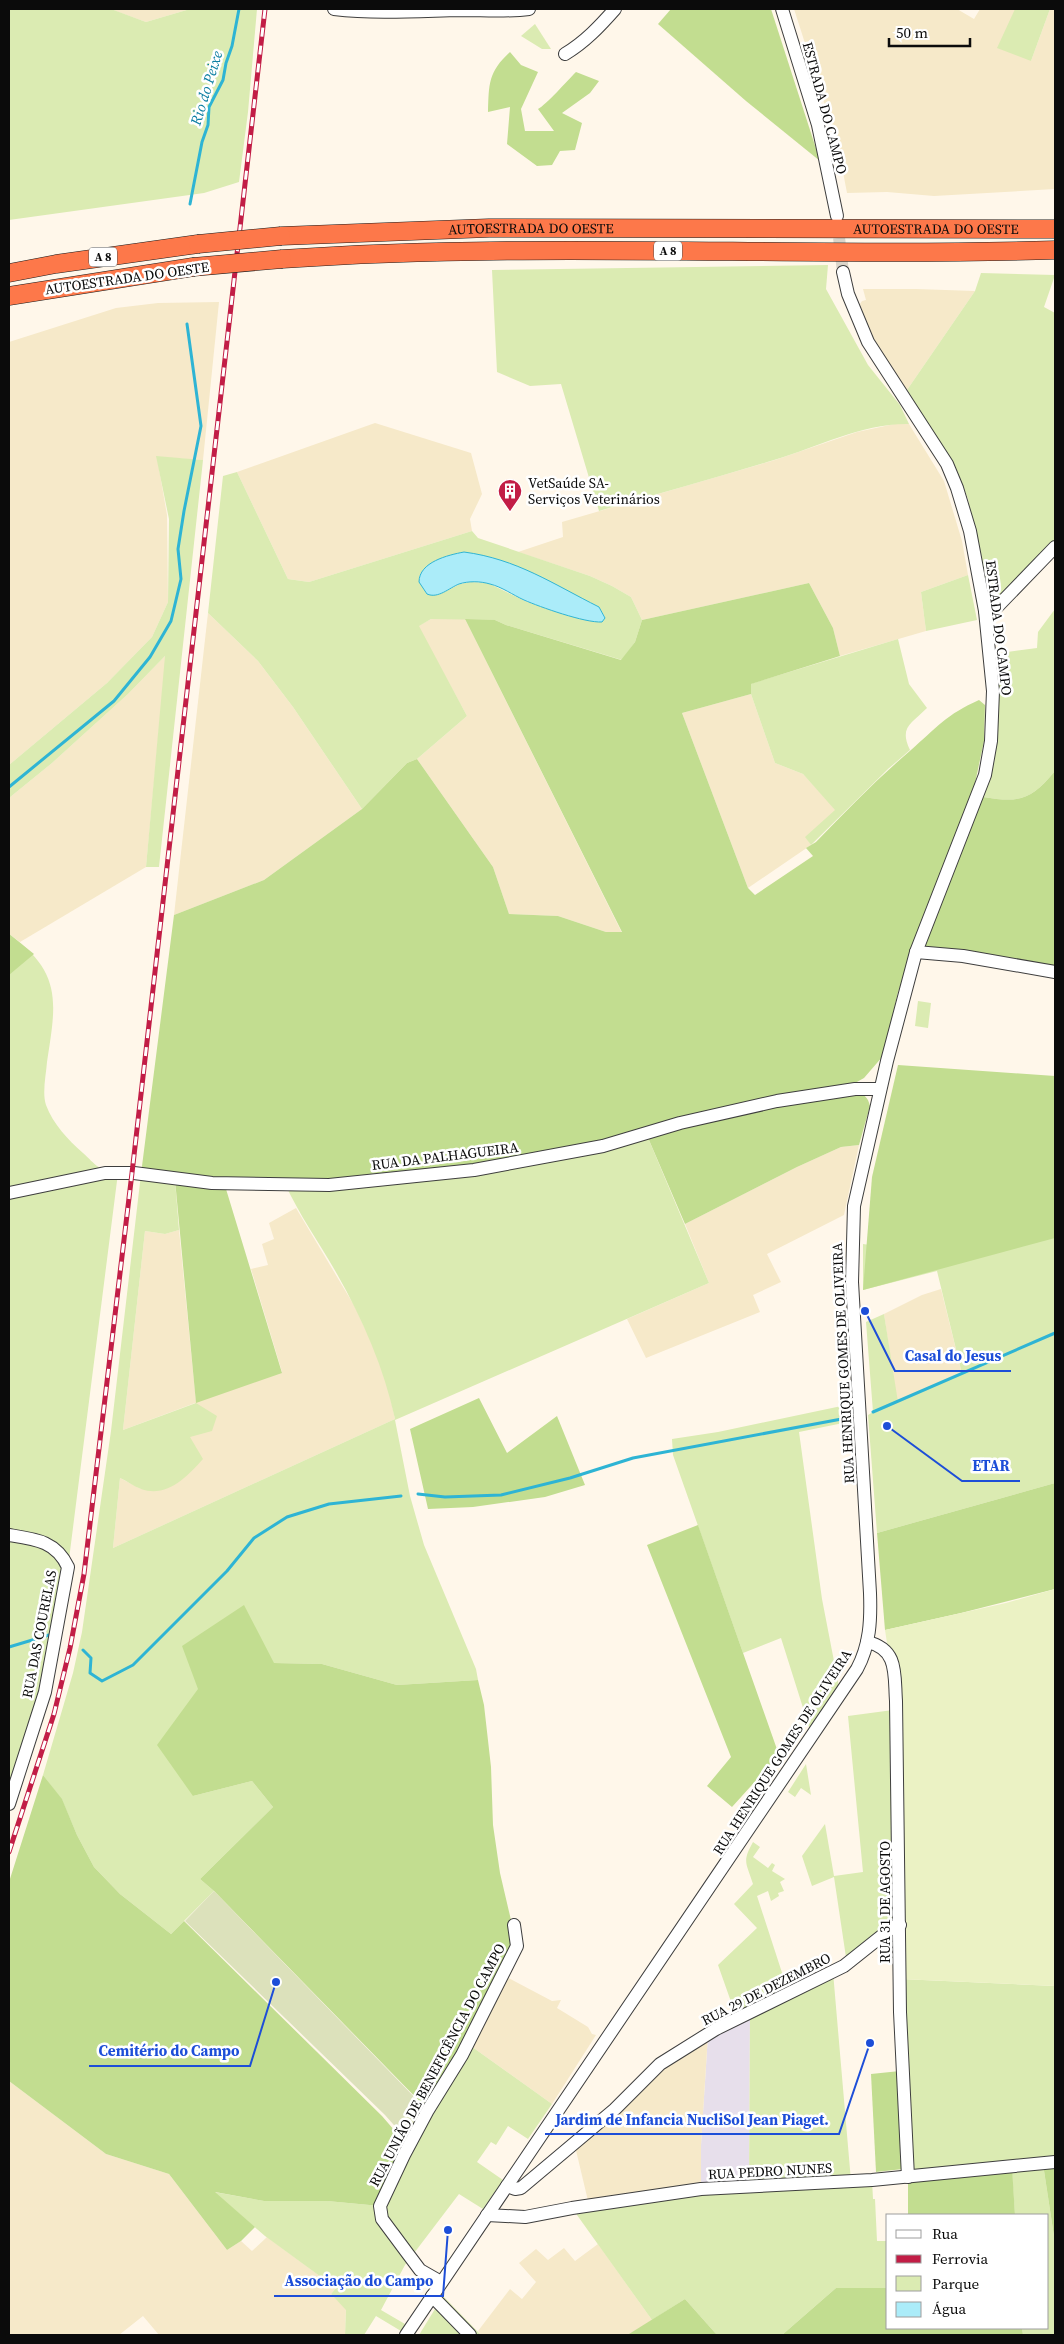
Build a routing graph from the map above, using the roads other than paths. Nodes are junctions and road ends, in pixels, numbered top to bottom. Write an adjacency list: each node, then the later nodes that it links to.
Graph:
1 (334, 9): 2 (street)
2 (529, 9)
3 (615, 9): 5 (street)
4 (782, 9): 6 (street, ESTRADA DO CAMPO)
5 (565, 54)
6 (837, 216)
7 (1055, 229): 10 (highway, AUTOESTRADA DO OESTE / A 8, bridge)
8 (1055, 250): 11 (highway, AUTOESTRADA DO OESTE / A 8, bridge)
9 (843, 272): 13 (street, ESTRADA DO CAMPO)
10 (9, 274)
11 (9, 296)
12 (1055, 547): 13 (street)
13 (985, 611): 14 (street, ESTRADA DO CAMPO)
14 (916, 952): 15 (street); 16 (street, ESTRADA DO CAMPO)
15 (1055, 972)
16 (901, 1004): 17 (street, RUA HENRIQUE GOMES DE OLIVEIRA)
17 (880, 1089): 18 (street, RUA DA PALHAGUEIRA); 20 (street, RUA HENRIQUE GOMES DE OLIVEIRA)
18 (9, 1193)
19 (9, 1535): 21 (street, RUA DAS COURELAS)
20 (867, 1642): 22 (street, RUA 31 DE AGOSTO); 26 (street, RUA HENRIQUE GOMES DE OLIVEIRA)
21 (9, 1804)
22 (900, 1925): 25 (street, RUA 31 DE AGOSTO); 26 (street, RUA 29 DE DEZEMBRO)
23 (514, 1926): 28 (street, RUA UNIÃO DE BENEFICÊNCIA DO CAMPO)
24 (1055, 2162): 25 (street, RUA PEDRO NUNES)
25 (908, 2177): 27 (street, RUA PEDRO NUNES)
26 (507, 2186): 27 (street, RUA HENRIQUE GOMES DE OLIVEIRA)
27 (488, 2215): 28 (street, RUA HENRIQUE GOMES DE OLIVEIRA)
28 (441, 2282): 29 (street, RUA HENRIQUE GOMES DE OLIVEIRA)
29 (432, 2296): 30 (street, RUA HENRIQUE GOMES DE OLIVEIRA); 31 (street)
30 (406, 2335)
31 (470, 2335)

